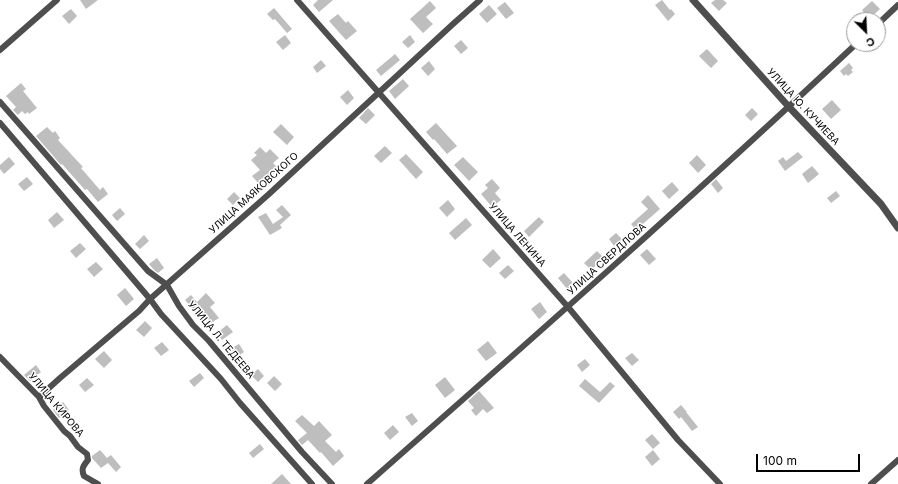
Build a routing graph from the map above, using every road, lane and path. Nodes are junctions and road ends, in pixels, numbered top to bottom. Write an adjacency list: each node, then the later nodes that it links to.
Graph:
1 (57, 0): 7 (street)
2 (298, 0): 9 (street, УЛИЦА ЛЕНИНА)
3 (480, 0): 9 (street, УЛИЦА МАЯКОВСКОГО)
4 (694, 0): 11 (street, УЛИЦА Ю. КУЧИЕВА)
5 (898, 5): 6 (street)
6 (886, 16)
7 (0, 50)
8 (847, 52): 11 (street, УЛИЦА СВЕРДЛОВА)
9 (379, 92): 14 (street, УЛИЦА МАЯКОВСКОГО); 16 (street, УЛИЦА ЛЕНИНА)
10 (0, 102): 14 (street, УЛИЦА Л. ТЕДЕЕВА)
11 (789, 107): 13 (street, УЛИЦА Ю. КУЧИЕВА); 16 (street, УЛИЦА СВЕРДЛОВА)
12 (0, 123): 15 (street)
13 (898, 228)
14 (167, 285): 15 (street, УЛИЦА МАЯКОВСКОГО); 22 (street, УЛИЦА Л. ТЕДЕЕВА)
15 (150, 299): 18 (street, УЛИЦА МАЯКОВСКОГО); 21 (street)
16 (568, 307): 23 (street, УЛИЦА СВЕРДЛОВА); 24 (street, УЛИЦА ЛЕНИНА)
17 (0, 357): 18 (street, УЛИЦА КИРОВА)
18 (39, 397): 20 (street, УЛИЦА КИРОВА)
19 (898, 460): 25 (street)
20 (98, 484)
21 (312, 484)
22 (332, 484)
23 (367, 484)
24 (720, 484)
25 (871, 484)

